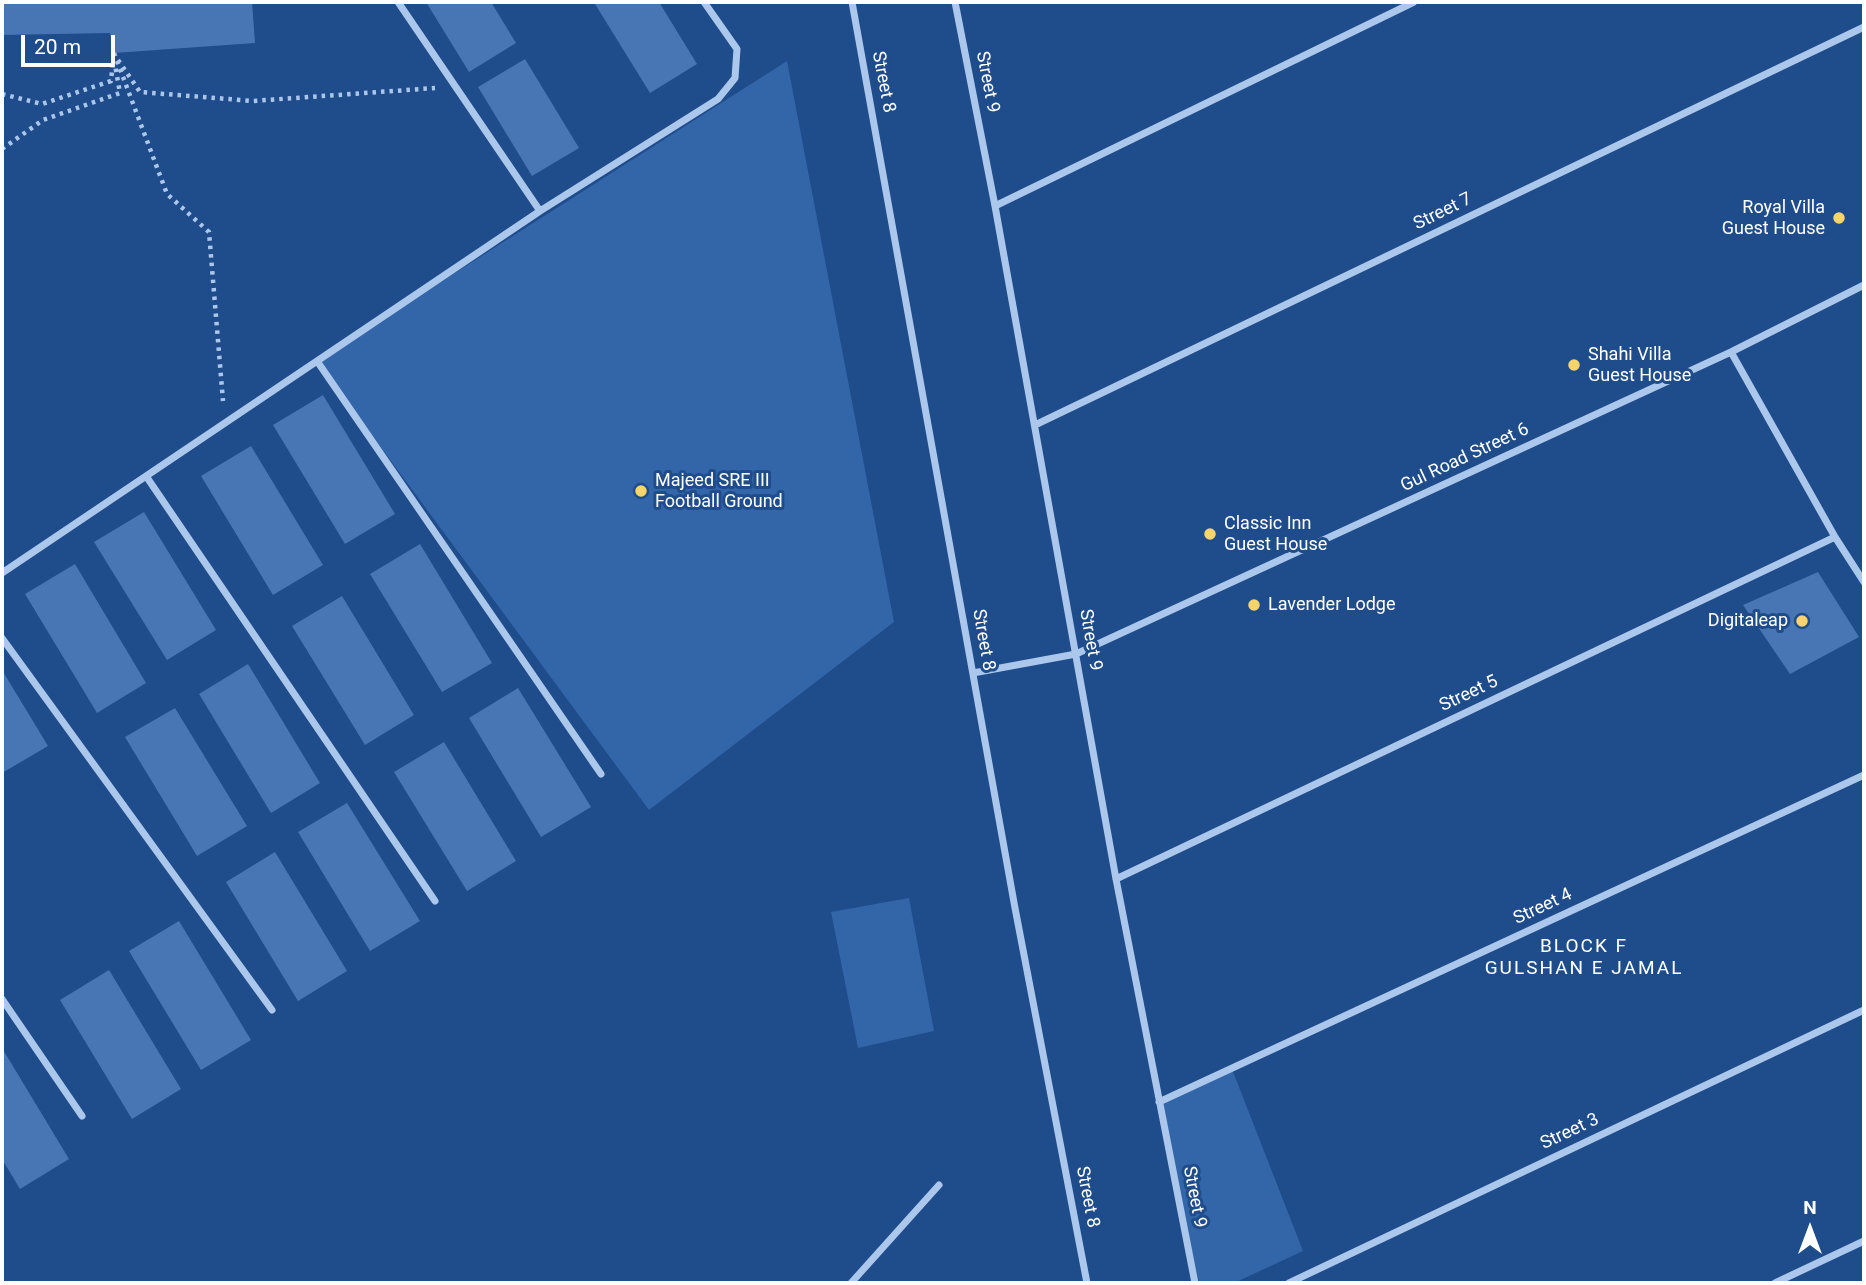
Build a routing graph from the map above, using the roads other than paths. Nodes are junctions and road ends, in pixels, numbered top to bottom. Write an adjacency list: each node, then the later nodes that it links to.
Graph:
1 (398, 2): 8 (street)
2 (704, 2): 8 (street)
3 (852, 2): 19 (street, Street 8)
4 (955, 2): 7 (street, Street 9)
5 (1414, 2): 7 (street)
6 (1864, 27): 12 (street, Street 7)
7 (995, 206): 12 (street, Street 9)
8 (540, 211): 11 (street)
9 (1864, 285): 10 (street, Gul Road Street 6)
10 (1731, 352): 14 (street); 18 (street, Gul Road Street 6)
11 (317, 360): 13 (street); 20 (street)
12 (1035, 425): 18 (street, Street 9)
13 (146, 476): 15 (street); 23 (street)
14 (1835, 537): 16 (street); 22 (street, Street 5)
15 (2, 573)
16 (1864, 582)
17 (2, 638): 25 (street)
18 (1076, 654): 19 (street, Gul Road Street 6); 22 (street, Street 9)
19 (973, 673): 32 (street, Street 8)
20 (601, 774)
21 (1864, 775): 27 (street, Street 4)
22 (1116, 879): 27 (street, Street 9)
23 (435, 901)
24 (2, 999): 28 (street)
25 (272, 1010)
26 (1864, 1010): 34 (street, Street 3)
27 (1160, 1102): 33 (street, Street 9)
28 (82, 1116)
29 (939, 1185): 31 (street)
30 (1864, 1241): 35 (street)
31 (851, 1283)
32 (1087, 1283)
33 (1195, 1283)
34 (1289, 1283)
35 (1775, 1283)

